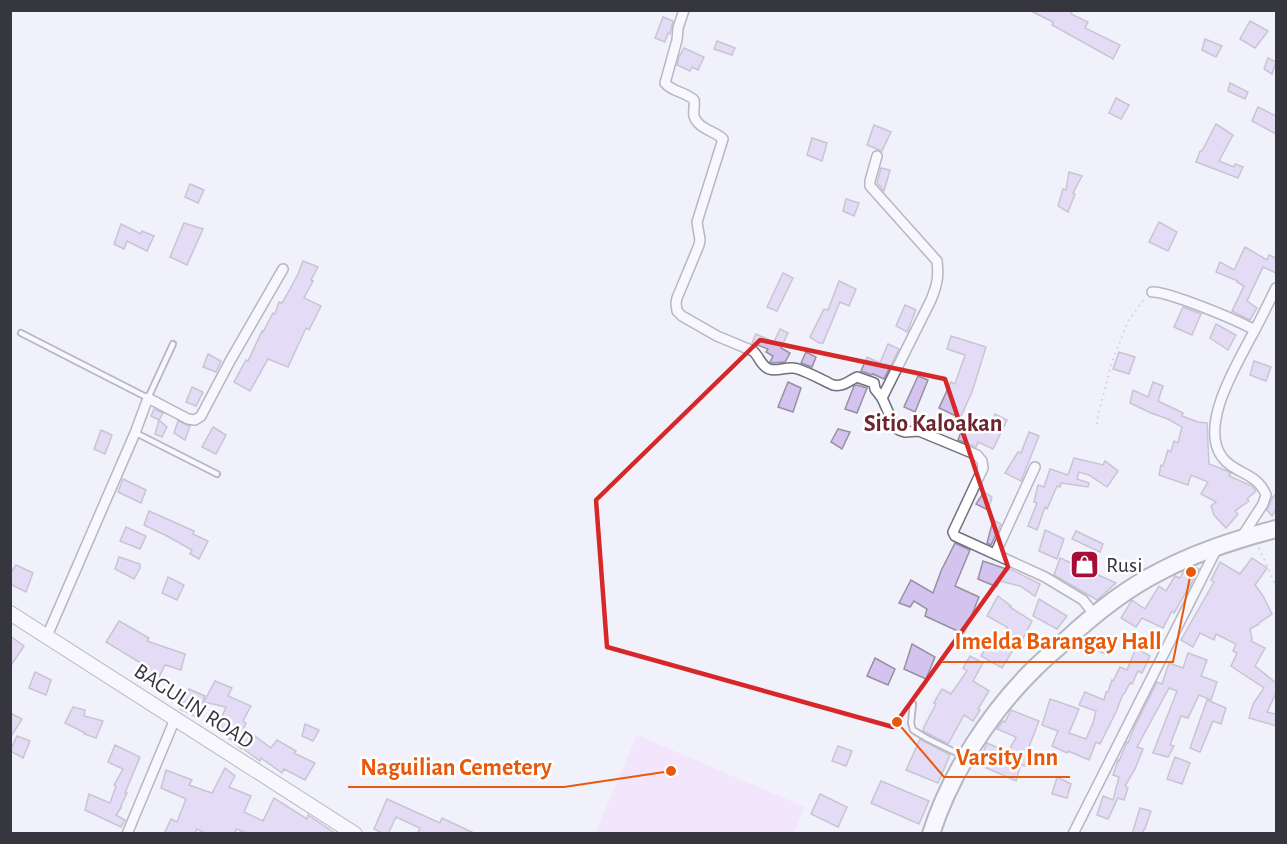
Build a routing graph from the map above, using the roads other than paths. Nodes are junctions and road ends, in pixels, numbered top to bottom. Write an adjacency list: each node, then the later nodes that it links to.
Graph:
1 (684, 10): 10 (street)
2 (878, 156): 10 (street)
3 (283, 269): 9 (street)
4 (1276, 288): 6 (street)
5 (1152, 292): 6 (street)
6 (1255, 330): 15 (street)
7 (21, 333): 9 (lane)
8 (173, 344): 9 (lane)
9 (148, 398): 11 (street)
10 (882, 398): 19 (street)
11 (135, 433): 13 (lane); 22 (street)
12 (1035, 467): 19 (street)
13 (217, 474)
14 (1276, 488): 15 (street)
15 (1266, 495): 17 (street)
16 (1276, 529): 17 (highway)
17 (1247, 537): 18 (highway)
18 (1218, 546): 21 (highway); 29 (street)
19 (995, 554): 21 (street)
20 (10, 613): 22 (main road, BAGULIN ROAD)
21 (1094, 614): 25 (highway)
22 (47, 636): 24 (main road, BAGULIN ROAD)
23 (913, 704): 25 (lane)
24 (175, 719): 26 (street); 27 (main road, BAGULIN ROAD)
25 (966, 758): 28 (highway)
26 (127, 834)
27 (355, 834)
28 (931, 834)
29 (1073, 834)

